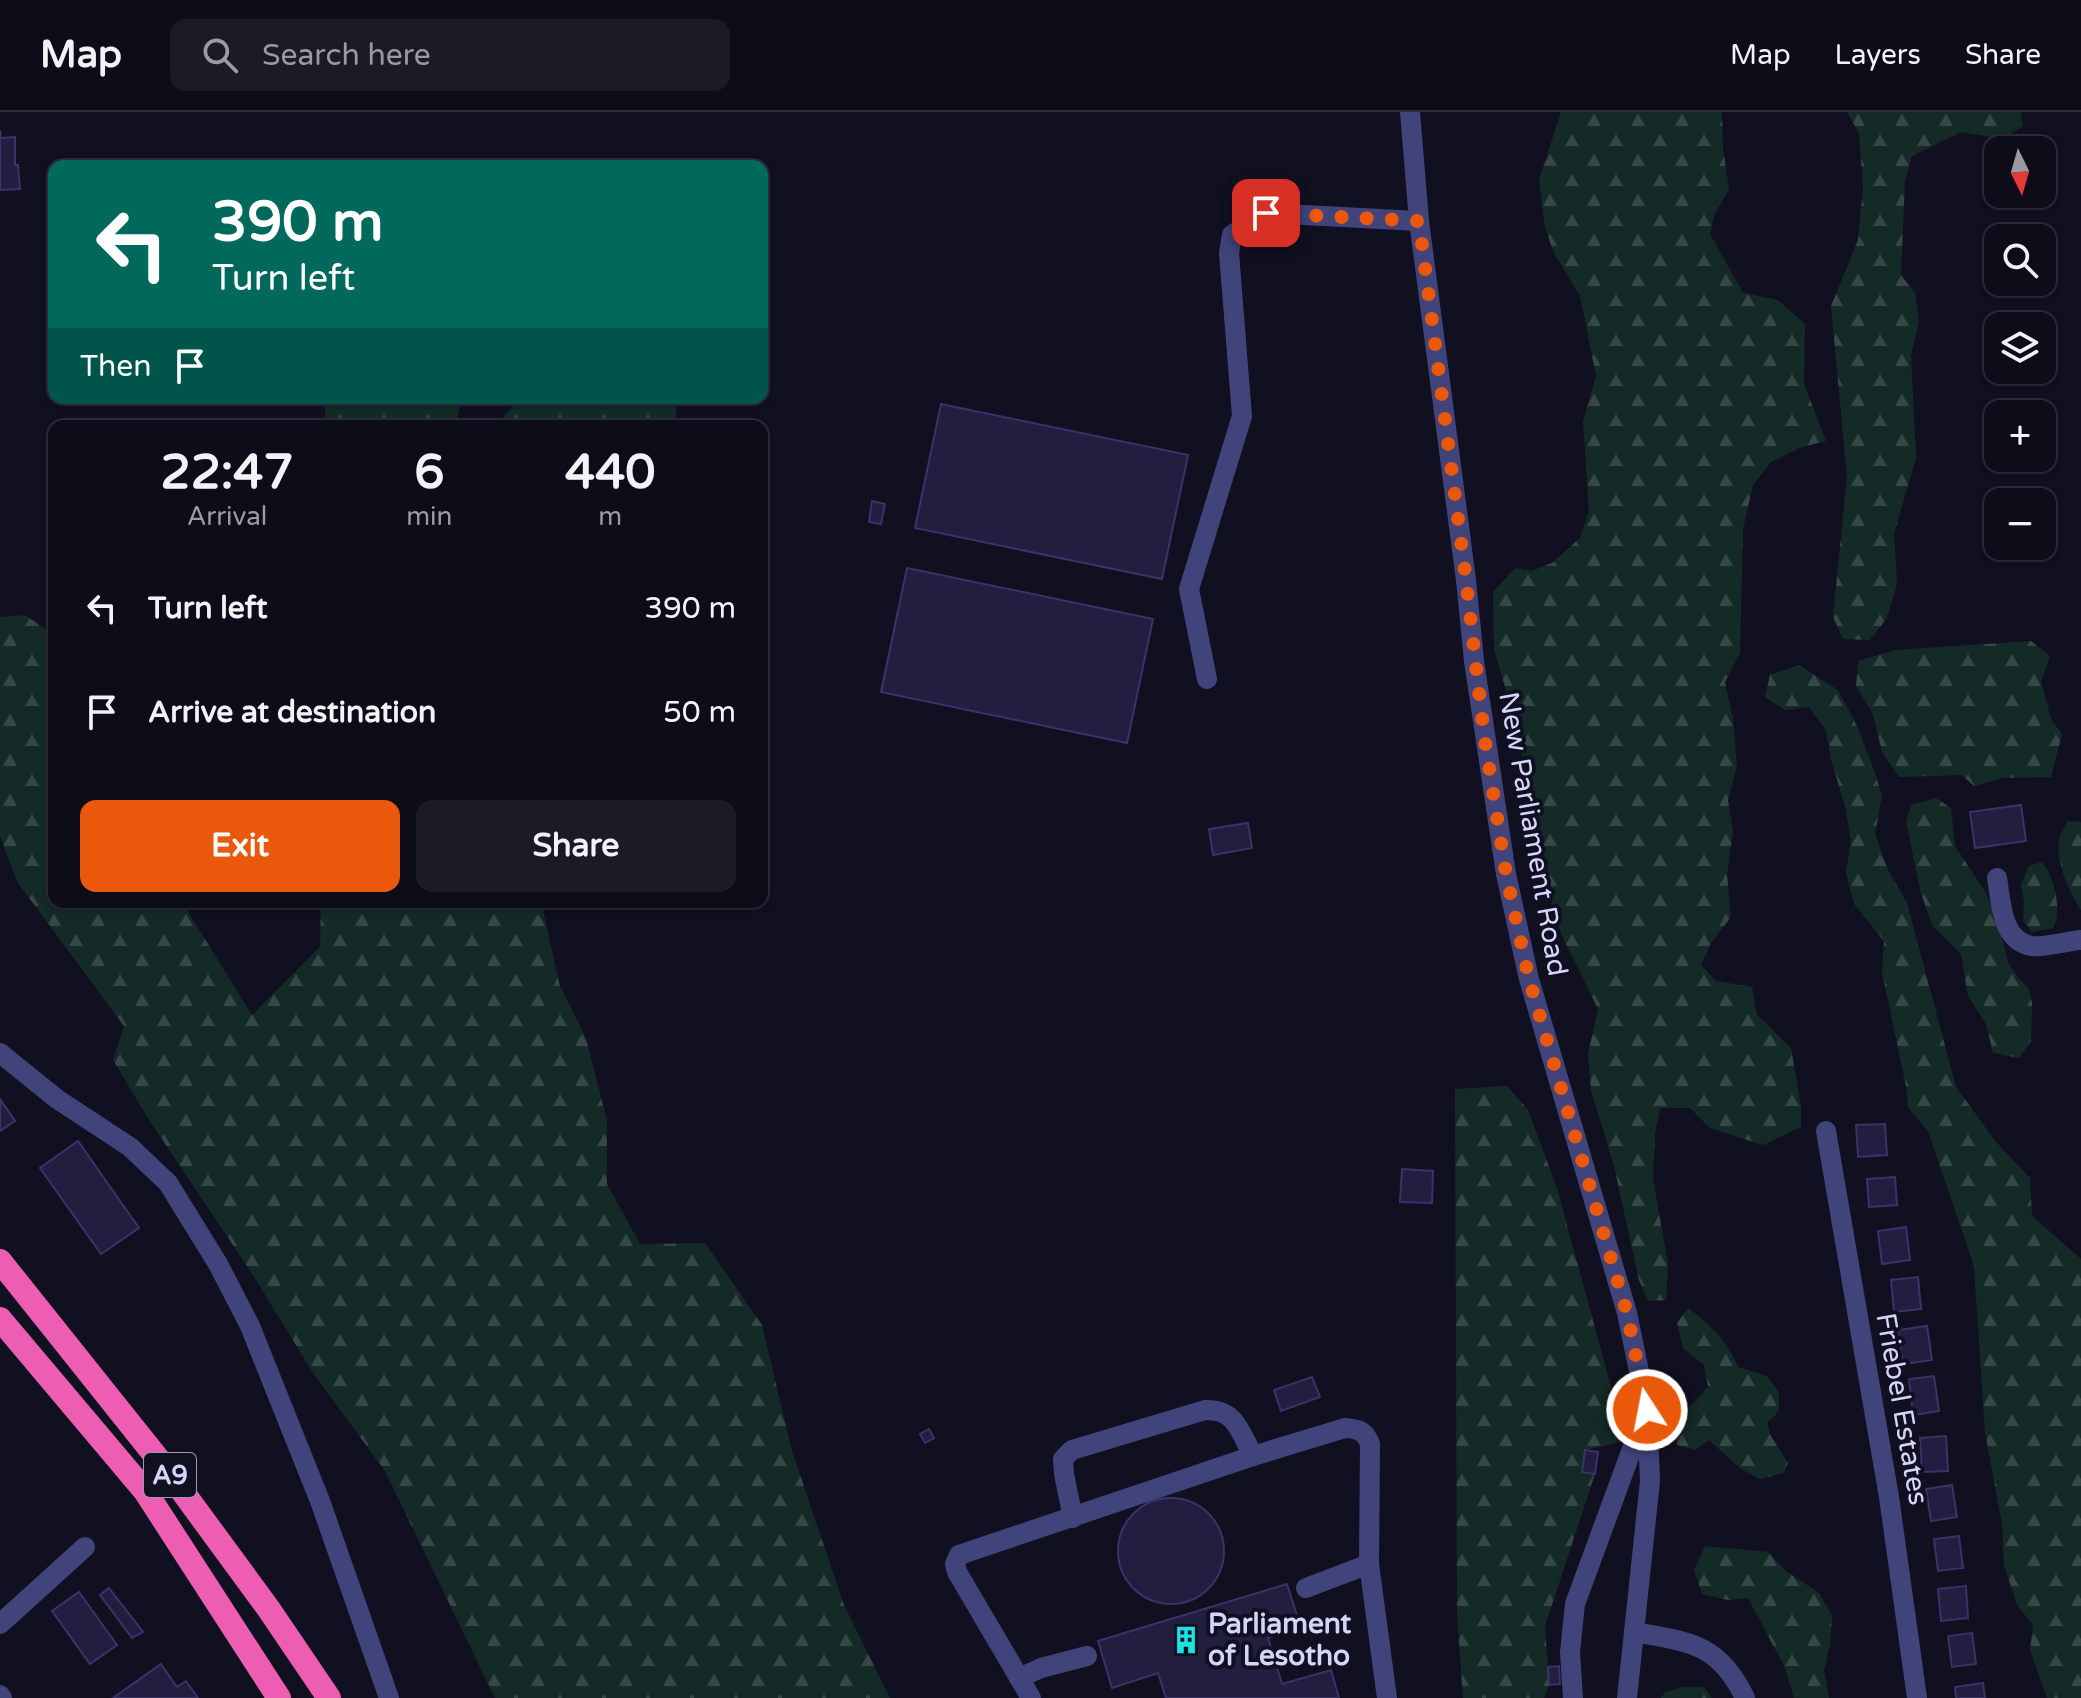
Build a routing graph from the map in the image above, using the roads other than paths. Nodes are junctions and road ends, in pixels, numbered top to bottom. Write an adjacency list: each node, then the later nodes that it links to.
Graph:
1 (1410, 112): 2 (street, New Parliament Road)
2 (1419, 221): 3 (street); 10 (street, New Parliament Road)
3 (1207, 679)
4 (1997, 878): 5 (street)
5 (2081, 940)
6 (0, 1053): 22 (street)
7 (1826, 1131): 28 (street, Friebel Estates)
8 (0, 1261): 21 (highway, A9)
9 (0, 1319): 20 (highway, A9)
10 (1647, 1410): 17 (street, New Parliament Road); 25 (street)
11 (1253, 1456): 12 (street); 12 (street); 14 (street)
12 (1073, 1518): 19 (street)
13 (85, 1547): 16 (street)
14 (1369, 1564): 15 (street); 24 (street)
15 (1306, 1588)
16 (0, 1624)
17 (1634, 1632): 26 (street, New Parliament Road); 27 (street)
18 (1087, 1656): 19 (street)
19 (1019, 1678): 23 (street)
20 (279, 1698)
21 (329, 1698)
22 (389, 1698)
23 (1031, 1698)
24 (1387, 1698)
25 (1573, 1698)
26 (1627, 1698)
27 (1745, 1698)
28 (1917, 1698)

